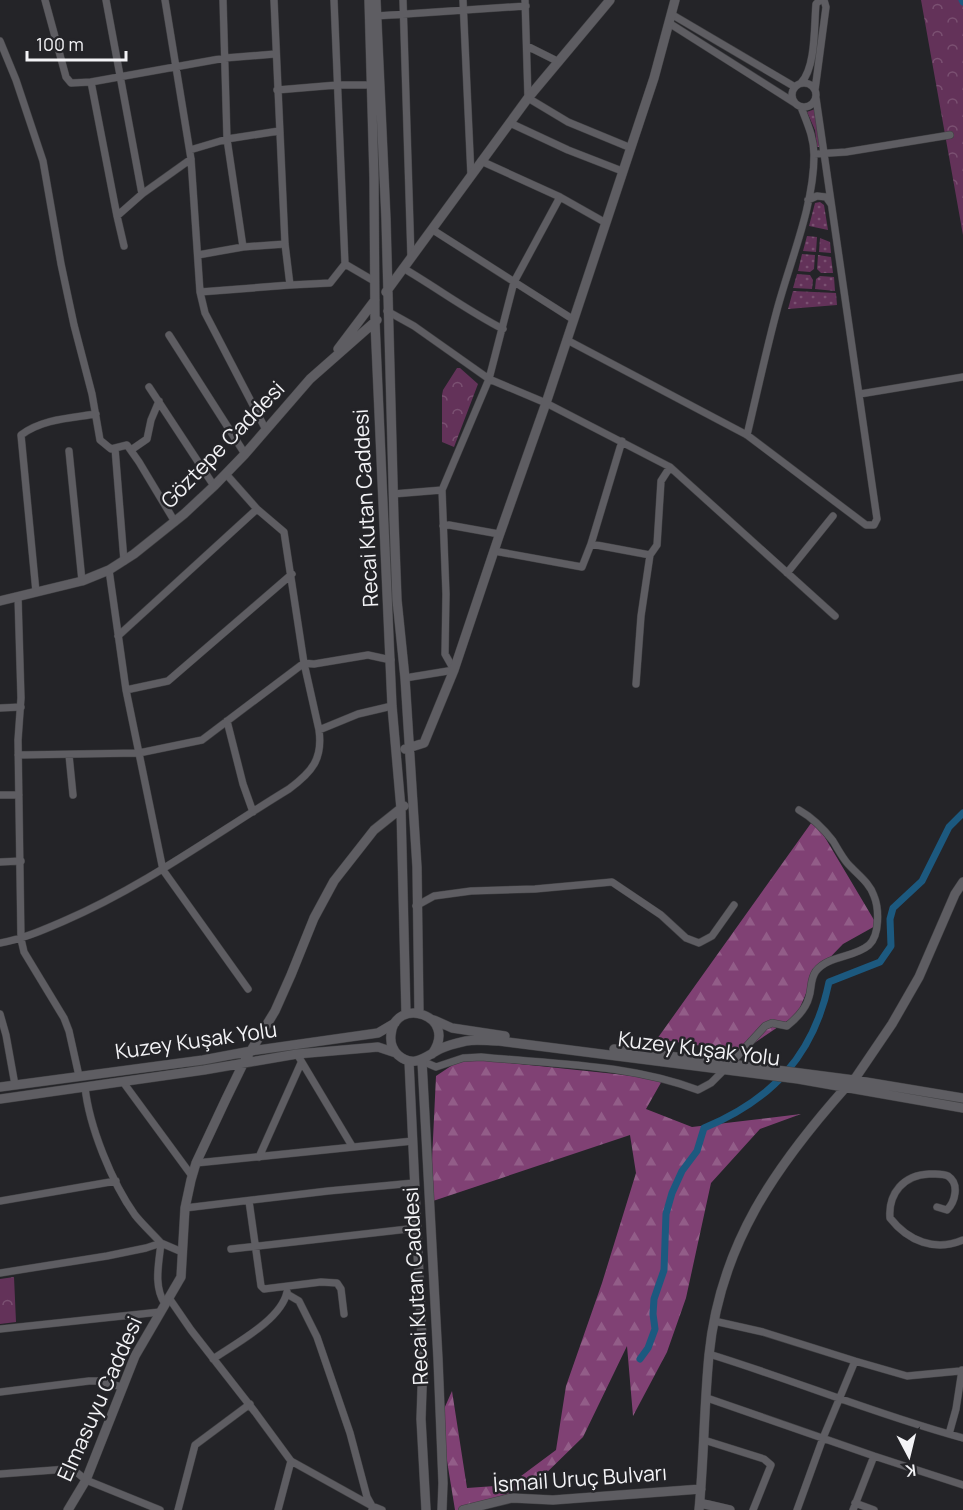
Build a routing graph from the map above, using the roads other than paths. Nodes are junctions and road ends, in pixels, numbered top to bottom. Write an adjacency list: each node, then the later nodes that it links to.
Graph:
1 (45, 0): 26 (street)
2 (106, 0): 25 (street)
3 (165, 0): 24 (street)
4 (223, 0): 22 (street)
5 (273, 0): 21 (street)
6 (334, 0): 27 (street)
7 (369, 0): 28 (main road, Recai Kutan Caddesi)
8 (376, 0): 17 (main road, Recai Kutan Caddesi)
9 (403, 0): 16 (street)
10 (463, 0): 15 (street)
11 (610, 0): 23 (main road)
12 (675, 0): 18 (main road)
13 (822, 0): 29 (street); 31 (street)
14 (525, 3): 15 (street); 20 (street)
15 (464, 9): 16 (street); 45 (street)
16 (404, 14): 17 (street); 57 (street)
17 (376, 16): 63 (main road, Recai Kutan Caddesi)
18 (670, 19): 29 (street); 33 (street); 38 (main road)
19 (0, 41): 79 (street)
20 (527, 46): 23 (street); 32 (street)
21 (275, 54): 22 (street); 30 (street)
22 (225, 58): 24 (street); 37 (street)
23 (558, 62): 32 (main road)
24 (176, 67): 25 (street); 39 (street)
25 (122, 77): 26 (street); 46 (street)
26 (91, 82): 50 (street)
27 (337, 85): 28 (street); 30 (street); 58 (street)
28 (372, 85): 60 (main road, Recai Kutan Caddesi)
29 (798, 85): 31 (street); 33 (street)
30 (277, 90): 35 (street)
31 (816, 94): 33 (street); 40 (street)
32 (528, 98): 34 (main road); 38 (street)
33 (798, 105): 41 (street)
34 (510, 123): 43 (main road); 44 (street)
35 (279, 131): 37 (street); 53 (street)
36 (950, 135): 40 (street)
37 (228, 138): 39 (street); 55 (street)
38 (631, 148): 44 (main road)
39 (190, 150): 42 (street)
40 (825, 152): 41 (street); 49 (street)
41 (814, 154): 48 (street)
42 (191, 159): 46 (street); 56 (street)
43 (481, 161): 45 (main road); 47 (street)
44 (622, 171): 51 (main road)
45 (471, 176): 52 (main road)
46 (142, 194): 50 (street)
47 (560, 197): 51 (street); 61 (street)
48 (808, 200): 49 (street); 81 (street)
49 (832, 206): 76 (street)
50 (117, 216): 54 (street)
51 (606, 223): 67 (main road)
52 (433, 230): 57 (main road); 61 (street)
53 (285, 244): 55 (street); 62 (street)
54 (124, 246)
55 (243, 247): 56 (street)
56 (198, 255): 64 (street)
57 (411, 258): 59 (main road)
58 (345, 264): 60 (street); 62 (street)
59 (403, 268): 63 (main road); 69 (street)
60 (374, 281): 65 (main road, Recai Kutan Caddesi)
61 (514, 282): 67 (street); 69 (street)
62 (290, 285): 64 (street)
63 (387, 291): 65 (main road); 66 (main road, Recai Kutan Caddesi)
64 (200, 292): 80 (street)
65 (374, 301): 68 (main road, Recai Kutan Caddesi); 73 (main road)
66 (387, 311): 68 (main road, Göztepe Caddesi); 74 (street); 91 (main road, Recai Kutan Caddesi)
67 (574, 320): 71 (main road)
68 (375, 322): 73 (main road, Göztepe Caddesi); 110 (main road, Recai Kutan Caddesi)
69 (503, 328): 74 (street)
70 (169, 335): 86 (street)
71 (567, 340): 78 (main road); 81 (street)
72 (963, 376): 76 (street)
73 (310, 379): 80 (main road, Göztepe Caddesi)
74 (489, 380): 78 (street); 90 (street)
75 (149, 387): 77 (street)
76 (860, 394): 81 (street)
77 (159, 401): 84 (street); 89 (street)
78 (546, 403): 82 (street); 96 (main road)
79 (96, 414): 83 (street); 105 (street)
80 (266, 430): 86 (main road, Göztepe Caddesi)
81 (747, 435)
82 (622, 441): 87 (street); 97 (street)
83 (115, 448): 84 (street); 100 (street)
84 (130, 450): 94 (street)
85 (69, 451): 104 (street)
86 (245, 454): 88 (main road, Göztepe Caddesi)
87 (670, 466): 99 (street); 102 (street)
88 (226, 474): 89 (main road, Göztepe Caddesi); 92 (street)
89 (214, 486): 94 (main road, Göztepe Caddesi)
90 (442, 490): 91 (street); 95 (street)
91 (393, 494): 113 (main road, Recai Kutan Caddesi)
92 (257, 509): 103 (street); 109 (street)
93 (833, 516): 102 (street)
94 (175, 522): 100 (main road, Göztepe Caddesi)
95 (443, 526): 96 (street); 112 (street)
96 (499, 534): 98 (main road)
97 (591, 544): 98 (street); 99 (street)
98 (494, 551): 112 (main road)
99 (650, 555): 114 (street)
100 (124, 561): 101 (main road, Göztepe Caddesi)
101 (109, 570): 104 (main road, Göztepe Caddesi); 109 (street)
102 (787, 573): 108 (street)
103 (291, 574): 111 (street); 115 (street)
104 (82, 580): 105 (main road, Göztepe Caddesi)
105 (36, 592): 106 (main road, Göztepe Caddesi)
106 (18, 597): 107 (main road, Göztepe Caddesi); 117 (street)
107 (0, 601)
108 (835, 616)
109 (118, 636): 115 (street)
110 (391, 660): 111 (street); 116 (main road, Recai Kutan Caddesi)
111 (304, 663): 119 (street); 120 (street)
112 (454, 670): 113 (street); 121 (main road)
113 (405, 678): 121 (main road, Recai Kutan Caddesi)
114 (636, 684)
115 (126, 690): 123 (street)
116 (392, 706): 120 (street); 122 (main road, Recai Kutan Caddesi)
117 (21, 707): 118 (street); 124 (street)
118 (0, 708)
119 (227, 721): 123 (street); 132 (street)
120 (319, 730): 132 (street)
121 (410, 749): 122 (main road); 129 (main road, Recai Kutan Caddesi)
122 (397, 750): 130 (main road, Recai Kutan Caddesi)
123 (139, 753): 125 (street); 135 (street)
124 (18, 755): 125 (street); 127 (street)
125 (69, 755): 128 (street)
126 (0, 795): 127 (street)
127 (19, 795): 133 (street)
128 (73, 795)
129 (413, 799): 130 (main road, Elmasuyu Caddesi); 138 (main road, Recai Kutan Caddesi)
130 (401, 809): 144 (main road, Recai Kutan Caddesi); 147 (main road, Elmasuyu Caddesi)
131 (799, 810): 153 (street)
132 (253, 812): 135 (street)
133 (21, 861): 134 (street); 139 (street)
134 (0, 862)
135 (163, 870): 139 (street); 141 (street)
136 (963, 882): 159 (main road)
137 (734, 905): 138 (street)
138 (416, 906): 142 (main road, Recai Kutan Caddesi)
139 (21, 939): 140 (street); 157 (street)
140 (0, 943)
141 (248, 989)
142 (419, 1013): 144 (main road); 145 (main road)
143 (0, 1014): 161 (street)
144 (406, 1014): 146 (main road)
145 (432, 1019): 149 (main road); 156 (main road, Kuzey Kuşak Yolu)
146 (395, 1023): 147 (main road, Kuzey Kuşak Yolu); 148 (main road)
147 (251, 1050): 154 (main road, Elmasuyu Caddesi); 157 (main road, Kuzey Kuşak Yolu)
148 (396, 1053): 150 (main road, Kuzey Kuşak Yolu); 152 (main road)
149 (432, 1054): 151 (main road); 156 (main road, Kuzey Kuşak Yolu)
150 (299, 1058): 154 (main road, Kuzey Kuşak Yolu); 169 (street); 170 (street)
151 (422, 1060): 152 (main road); 155 (street); 219 (main road, Recai Kutan Caddesi)
152 (409, 1061): 168 (main road, Recai Kutan Caddesi)
153 (733, 1061)
154 (244, 1062): 160 (main road, Kuzey Kuşak Yolu); 171 (main road, Elmasuyu Caddesi)
155 (722, 1072)
156 (768, 1072): 158 (main road, Kuzey Kuşak Yolu)
157 (79, 1076): 161 (main road, Kuzey Kuşak Yolu)
158 (801, 1076): 159 (main road, Kuzey Kuşak Yolu); 164 (main road, Kuzey Kuşak Yolu)
159 (854, 1080): 165 (main road, Kuzey Kuşak Yolu)
160 (123, 1082): 163 (main road, Kuzey Kuşak Yolu); 172 (street)
161 (15, 1085): 162 (main road, Kuzey Kuşak Yolu)
162 (0, 1087)
163 (85, 1087): 166 (main road, Kuzey Kuşak Yolu); 173 (street)
164 (846, 1088): 167 (main road, Kuzey Kuşak Yolu); 189 (main road)
165 (963, 1098)
166 (0, 1099)
167 (963, 1108)
168 (413, 1141): 169 (street); 174 (main road, Recai Kutan Caddesi)
169 (352, 1146): 170 (street)
170 (259, 1157): 171 (street)
171 (196, 1163): 172 (main road, Elmasuyu Caddesi)
172 (192, 1176): 178 (main road, Elmasuyu Caddesi)
173 (116, 1181): 175 (street); 181 (street)
174 (414, 1183): 176 (street); 179 (main road, Recai Kutan Caddesi)
175 (0, 1201)
176 (249, 1201): 178 (street); 182 (street)
177 (937, 1207): 180 (street)
178 (185, 1208): 184 (main road, Elmasuyu Caddesi)
179 (417, 1228): 182 (street); 218 (main road, Recai Kutan Caddesi)
180 (963, 1240)
181 (161, 1243): 184 (street); 185 (street); 187 (street)
182 (256, 1246): 183 (street); 186 (street)
183 (231, 1249)
184 (182, 1252): 187 (main road, Elmasuyu Caddesi)
185 (0, 1273)
186 (288, 1290): 188 (street); 192 (street); 212 (street)
187 (165, 1305): 190 (street); 192 (street); 195 (main road, Elmasuyu Caddesi)
188 (344, 1314)
189 (714, 1320): 191 (main road); 193 (street)
190 (0, 1329)
191 (709, 1354): 197 (main road); 198 (street)
192 (213, 1359): 199 (street)
193 (855, 1361): 194 (street); 198 (street)
194 (962, 1370): 200 (street)
195 (122, 1387): 196 (street); 207 (main road, Elmasuyu Caddesi)
196 (0, 1392)
197 (706, 1398): 201 (street); 203 (main road)
198 (839, 1400): 200 (street); 201 (street)
199 (250, 1404): 205 (street); 215 (street)
200 (949, 1434): 202 (street)
201 (823, 1438): 204 (street); 223 (street)
202 (963, 1438)
203 (704, 1440): 209 (main road); 222 (street)
204 (874, 1456): 208 (street); 211 (street)
205 (291, 1461): 212 (street); 216 (street)
206 (0, 1474): 207 (street)
207 (86, 1480): 213 (main road, Elmasuyu Caddesi); 214 (street)
208 (963, 1485)
209 (701, 1489): 210 (main road); 220 (main road, İsmail Uruç Bulvarı)
210 (700, 1506): 221 (main road)
211 (854, 1507): 224 (street)
212 (372, 1508): 217 (street)
213 (68, 1510)
214 (160, 1510)
215 (178, 1510)
216 (278, 1510)
217 (382, 1510)
218 (426, 1510)
219 (442, 1510)
220 (463, 1510)
221 (730, 1510)
222 (753, 1510)
223 (797, 1510)
224 (874, 1510)

